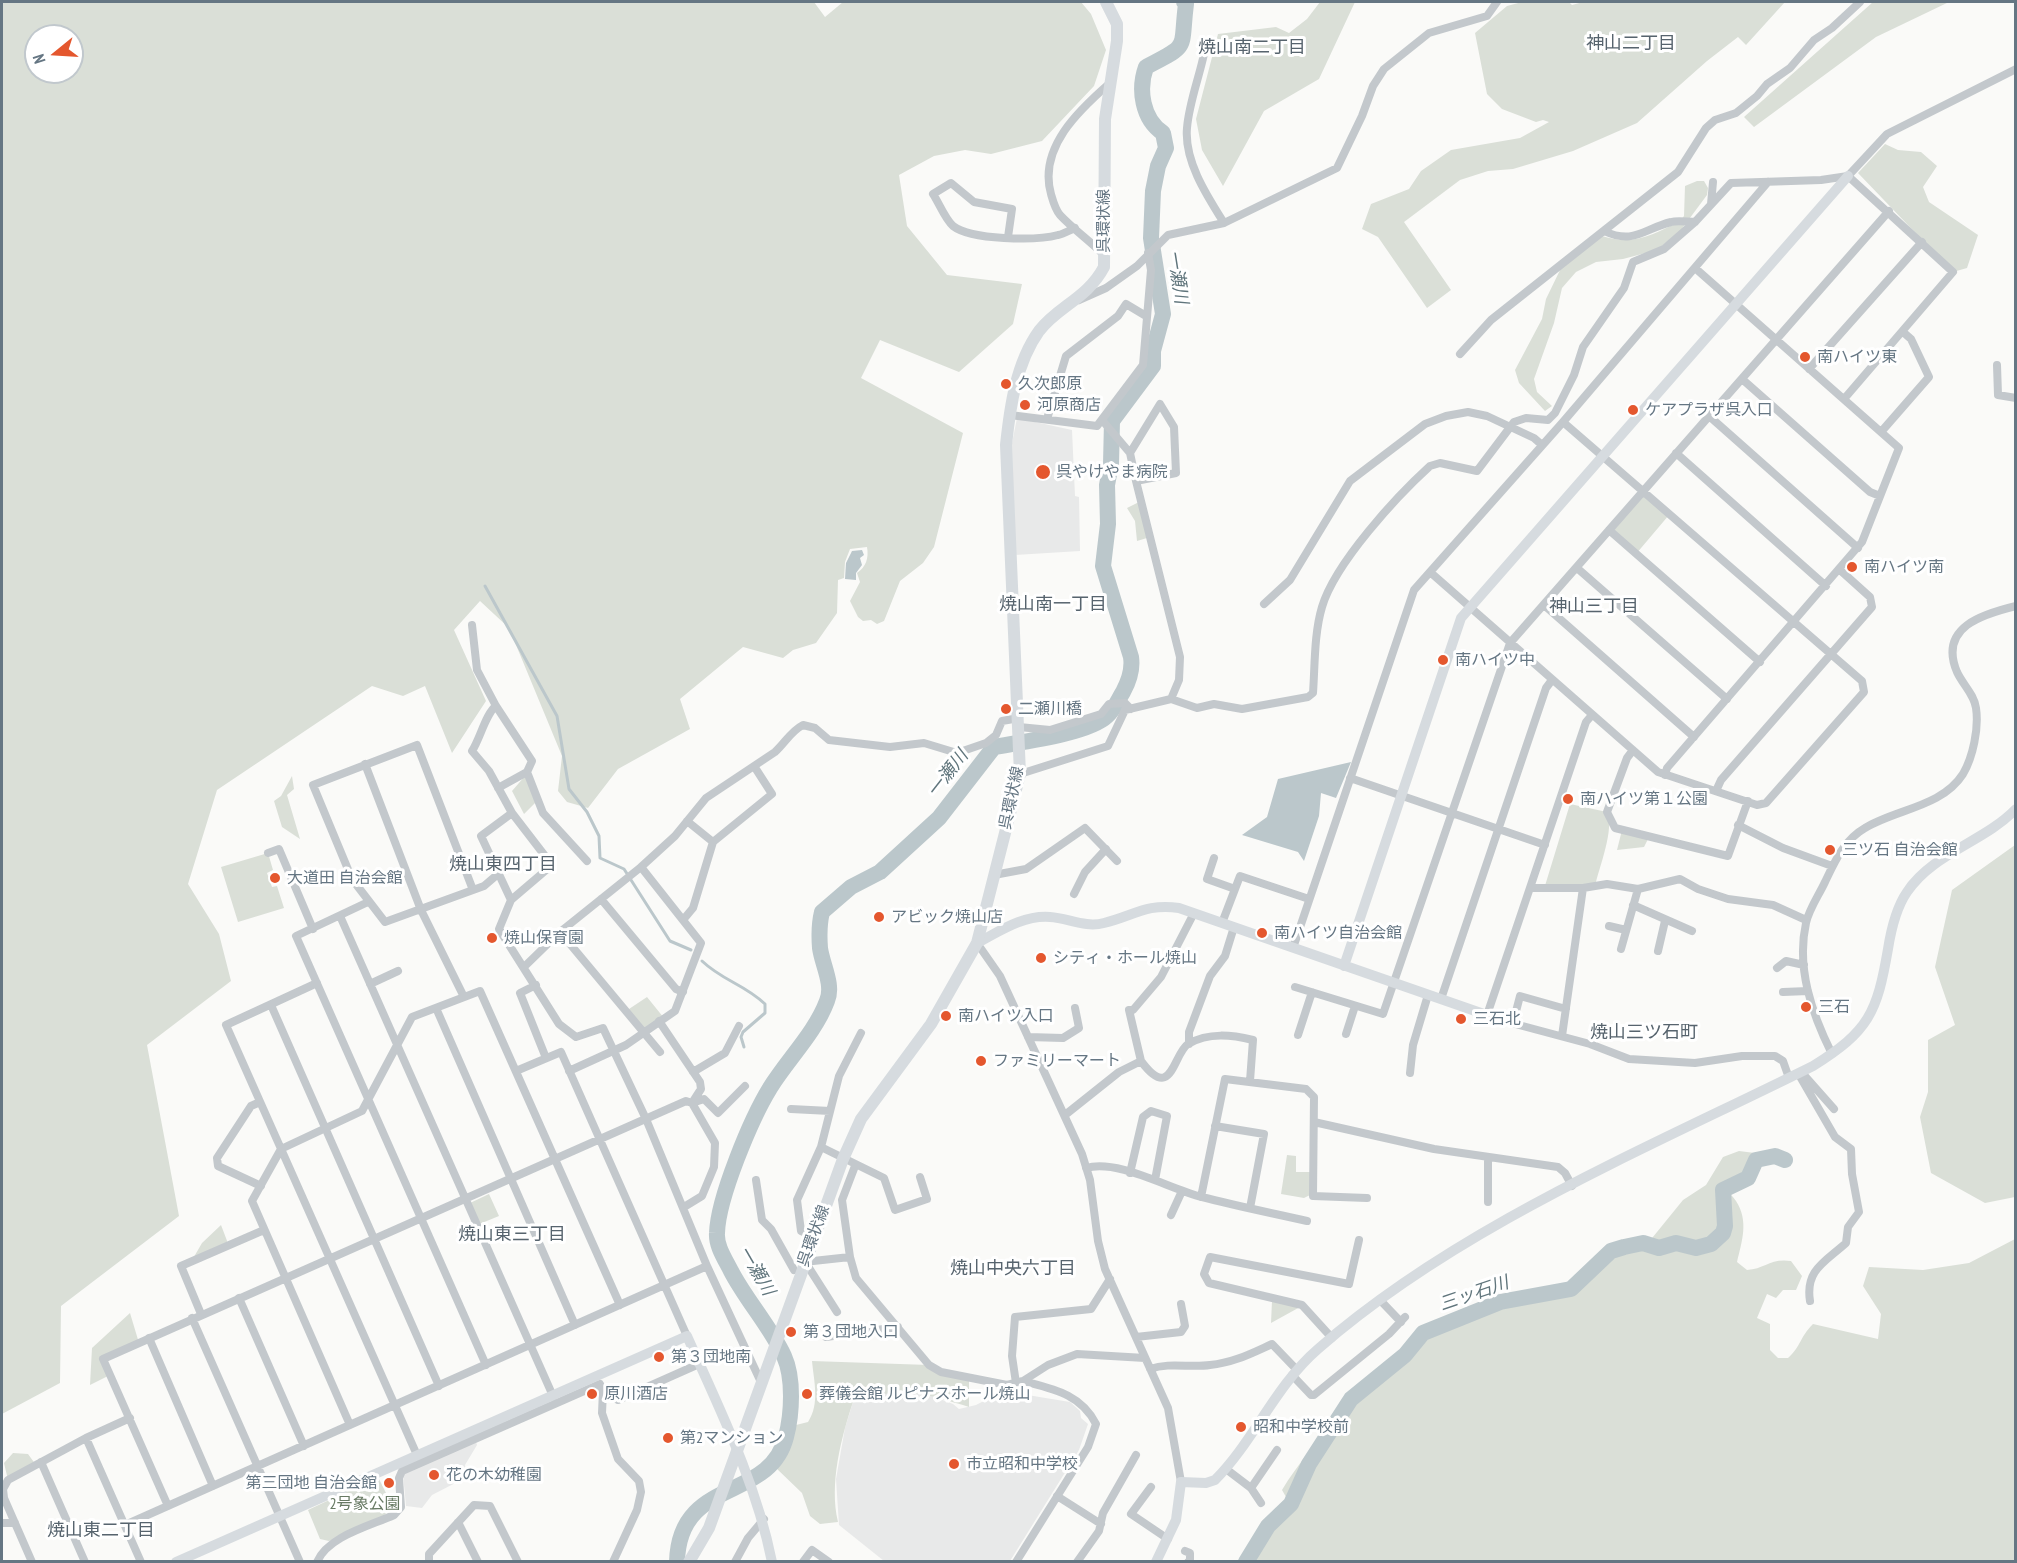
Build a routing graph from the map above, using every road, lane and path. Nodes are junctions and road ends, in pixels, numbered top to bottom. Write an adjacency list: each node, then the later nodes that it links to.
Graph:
1 (1106, 2): 6 (main road, 呉環状線)
2 (1497, 2): 13 (street)
3 (1860, 2): 15 (street)
4 (1204, 54): 13 (street)
5 (2016, 69): 7 (street)
6 (1110, 83): 14 (street); 19 (main road, 呉環状線)
7 (1848, 176): 9 (street); 11 (street); 22 (street)
8 (1713, 182): 10 (street)
9 (1768, 182): 10 (street); 20 (street)
10 (1711, 204): 12 (street)
11 (1888, 211): 17 (street); 25 (street)
12 (1695, 222): 15 (street); 37 (street)
13 (1224, 223): 18 (street)
14 (1075, 228): 16 (street); 19 (street)
15 (1604, 231): 26 (street)
16 (1008, 237): 16 (street)
17 (1922, 242): 24 (street); 28 (street)
18 (1148, 253): 21 (street); 23 (street)
19 (1104, 255): 21 (main road, 呉環状線)
20 (1695, 268): 22 (street); 36 (street)
21 (1072, 303): 32 (main road, 呉環状線)
22 (1737, 305): 25 (street); 42 (street)
23 (1146, 316): 34 (street); 35 (street)
24 (1903, 332): 31 (street); 38 (street)
25 (1776, 340): 28 (street); 29 (street)
26 (1460, 354)
27 (1997, 364): 30 (street)
28 (1809, 369): 31 (street)
29 (1742, 379): 33 (street); 45 (street)
30 (2016, 398)
31 (1844, 399): 38 (street)
32 (1010, 415): 34 (street); 67 (main road, 呉環状線)
33 (1709, 416): 41 (street); 47 (street)
34 (1047, 419): 35 (street)
35 (1102, 420): 40 (street)
36 (1563, 422): 39 (street); 42 (street)
37 (1510, 427): 39 (street); 52 (street); 62 (street)
38 (1881, 432): 45 (street)
39 (1542, 445): 50 (street)
40 (1130, 453): 43 (street); 43 (street)
41 (1676, 453): 44 (street); 51 (street)
42 (1602, 456): 44 (street); 55 (street)
43 (1136, 482): 62 (street)
44 (1643, 491): 46 (street); 56 (street)
45 (1880, 496): 47 (street)
46 (1609, 530): 48 (street); 60 (street)
47 (1858, 548): 49 (street)
48 (1577, 567): 53 (street); 63 (street)
49 (1840, 570): 51 (street); 59 (street)
50 (1430, 572): 55 (street); 75 (street)
51 (1826, 586): 56 (street)
52 (1264, 604)
53 (1544, 605): 58 (street); 68 (street)
54 (2016, 606): 93 (street)
55 (1470, 608): 58 (street); 78 (street)
56 (1794, 623): 59 (street); 60 (street)
57 (472, 625): 64 (street)
58 (1510, 644): 61 (street); 82 (street)
59 (1831, 654): 77 (street); 79 (street)
60 (1760, 662): 63 (street)
61 (1552, 680): 66 (street); 85 (street)
62 (1171, 699): 65 (street)
63 (1727, 699): 68 (street)
64 (496, 706): 72 (street); 76 (street)
65 (1131, 709): 67 (street); 73 (street)
66 (1592, 715): 69 (street); 87 (street)
67 (1019, 726): 71 (street); 73 (main road, 呉環状線)
68 (1694, 737): 74 (street)
69 (1633, 750): 74 (street); 84 (street)
70 (365, 764): 101 (street); 106 (street); 108 (street)
71 (754, 766): 83 (street); 86 (street)
72 (527, 772): 76 (street); 91 (street)
73 (1020, 774): 96 (main road, 呉環状線)
74 (1665, 775): 77 (street)
75 (1350, 778): 78 (street); 104 (street)
76 (498, 788): 81 (street)
77 (1716, 791): 79 (street)
78 (1401, 796): 82 (street); 126 (street)
79 (1748, 801): 84 (street)
80 (2016, 809): 161 (street)
81 (512, 813): 95 (street); 105 (street)
82 (1452, 813): 85 (street); 131 (street)
83 (687, 821): 86 (street); 94 (street)
84 (1738, 825): 93 (street)
85 (1498, 829): 87 (street); 141 (street)
86 (713, 842): 111 (street)
87 (1545, 845): 97 (street)
88 (1106, 849): 92 (street); 96 (street); 102 (street)
89 (268, 853): 117 (street)
90 (1214, 858): 99 (street)
91 (587, 861)
92 (1118, 861)
93 (1832, 866): 113 (street)
94 (635, 872): 103 (street); 111 (street)
95 (498, 874): 101 (street); 105 (street)
96 (994, 875): 121 (main road, 呉環状線)
97 (1530, 888): 98 (street); 147 (street)
98 (1583, 888): 100 (street); 146 (street)
99 (1235, 889): 104 (street); 114 (street)
100 (1638, 889): 107 (street); 113 (street)
101 (473, 890): 108 (street)
102 (1074, 894)
103 (601, 899): 120 (street); 136 (street)
104 (1309, 899): 122 (street)
105 (511, 900): 127 (street)
106 (368, 902): 108 (street); 110 (street)
107 (1633, 905): 112 (street); 118 (street)
108 (421, 909): 140 (street)
109 (1194, 914): 114 (street); 121 (street); 163 (street)
110 (340, 916): 117 (street); 132 (street)
111 (683, 920): 136 (street)
112 (1665, 921): 119 (street); 124 (street)
113 (1806, 921): 125 (street)
114 (1222, 923): 116 (street)
115 (1609, 926): 118 (street)
116 (1234, 927): 122 (street); 157 (street)
117 (313, 929): 130 (street)
118 (1626, 930): 123 (street)
119 (1692, 931)
120 (560, 932): 127 (street); 151 (street)
121 (977, 943): 156 (street); 187 (main road, 呉環状線)
122 (1293, 948): 126 (street)
123 (1620, 949)
124 (1658, 951)
125 (1804, 965): 128 (street); 135 (street)
126 (1344, 966): 131 (street)
127 (524, 967): 133 (street)
128 (1777, 968)
129 (398, 971): 132 (street)
130 (317, 983): 142 (street); 171 (street)
131 (1394, 983): 139 (street); 143 (street)
132 (370, 984): 158 (street)
133 (536, 985): 159 (street); 162 (street)
134 (1295, 987): 137 (street)
135 (1808, 991): 138 (street); 161 (street)
136 (683, 992): 148 (street)
137 (1312, 992): 143 (street); 154 (street)
138 (1783, 992)
139 (1428, 995): 141 (street); 167 (street)
140 (464, 997): 144 (street); 164 (street)
141 (1441, 999): 147 (street)
142 (271, 1005): 172 (street); 181 (street)
143 (1355, 1006): 153 (street)
144 (436, 1008): 158 (street); 192 (street)
145 (1075, 1008): 156 (street)
146 (1566, 1009): 149 (street); 155 (street)
147 (1487, 1015): 149 (street)
148 (659, 1021): 151 (street); 166 (street)
149 (1509, 1022): 155 (street)
150 (739, 1026): 166 (street)
151 (643, 1031): 159 (street); 160 (street)
152 (861, 1033): 176 (street)
153 (1346, 1034)
154 (1298, 1035)
155 (1562, 1036): 168 (street)
156 (1028, 1037): 177 (street)
157 (1189, 1044): 163 (street); 169 (street)
158 (397, 1045): 171 (street); 199 (street)
159 (614, 1051): 165 (street); 178 (street)
160 (660, 1052)
161 (1832, 1054): 168 (street)
162 (546, 1058): 164 (street); 165 (street)
163 (1141, 1061): 177 (street)
164 (516, 1071): 185 (street)
165 (569, 1071): 182 (street)
166 (693, 1072): 173 (street)
167 (1410, 1073)
168 (1796, 1074): 175 (street); 196 (street); 220 (street)
169 (1250, 1081): 179 (street); 180 (street)
170 (745, 1086): 173 (street)
171 (369, 1099): 181 (street); 205 (street)
172 (260, 1102): 184 (street); 195 (street)
173 (692, 1102): 178 (street); 202 (street)
174 (791, 1109): 176 (street)
175 (1834, 1109)
176 (830, 1111): 183 (street)
177 (1065, 1115): 189 (street)
178 (646, 1119): 182 (street); 202 (street)
179 (1314, 1122): 186 (street); 200 (street)
180 (1215, 1125): 198 (street); 203 (street)
181 (326, 1128): 184 (street); 209 (street)
182 (599, 1139): 185 (street); 217 (street)
183 (821, 1148): 187 (street); 208 (street)
184 (281, 1149): 195 (street); 212 (street)
185 (556, 1158): 192 (street); 222 (street)
186 (1488, 1158): 196 (street); 201 (street)
187 (843, 1159): 188 (street); 208 (main road, 呉環状線)
188 (855, 1166): 191 (street); 211 (street)
189 (1086, 1168): 190 (street); 216 (street)
190 (1130, 1173): 194 (street); 194 (street)
191 (920, 1177)
192 (510, 1178): 199 (street); 226 (street)
193 (756, 1180): 214 (street)
194 (1155, 1180): 197 (street)
195 (261, 1186): 207 (street)
196 (1572, 1186): 219 (street)
197 (1182, 1191): 198 (street); 204 (street)
198 (1201, 1197): 203 (street)
199 (465, 1198): 205 (street); 233 (street)
200 (1367, 1198)
201 (1488, 1202)
202 (684, 1207): 213 (street)
203 (1250, 1208): 206 (street)
204 (1171, 1215)
205 (421, 1217): 209 (street); 236 (street)
206 (1306, 1221)
207 (264, 1230): 215 (street); 224 (street)
208 (813, 1236): 214 (main road, 呉環状線)
209 (374, 1238): 212 (street); 241 (street)
210 (1359, 1240): 232 (street)
211 (850, 1257): 214 (street); 227 (street)
212 (329, 1258): 215 (street); 244 (street)
213 (708, 1266): 217 (street); 239 (street)
214 (802, 1267): 223 (street); 239 (main road, 呉環状線)
215 (285, 1277): 218 (street); 246 (street)
216 (1110, 1279): 230 (street); 240 (street)
217 (664, 1286): 222 (street); 228 (street)
218 (239, 1298): 224 (street); 248 (street)
219 (1380, 1300): 232 (street); 238 (street)
220 (1810, 1301)
221 (1181, 1304): 230 (street)
222 (620, 1305): 226 (street)
223 (837, 1312)
224 (201, 1314): 225 (street)
225 (192, 1318): 231 (street); 254 (street)
226 (575, 1325): 233 (street)
227 (898, 1328): 229 (street); 240 (street)
228 (687, 1336): 235 (street); 243 (street)
229 (826, 1336)
230 (1136, 1337): 234 (street)
231 (149, 1338): 245 (street); 257 (street)
232 (1332, 1338): 238 (street)
233 (530, 1345): 236 (street); 243 (street)
234 (1145, 1358): 237 (street); 240 (street)
235 (699, 1364): 242 (street); 250 (street)
236 (486, 1365): 241 (street)
237 (1150, 1369): 238 (street); 256 (street)
238 (1294, 1372): 255 (street)
239 (760, 1380): 250 (main road, 呉環状線)
240 (1020, 1382): 260 (street)
241 (439, 1386): 244 (street)
242 (603, 1391): 278 (street); 282 (street)
243 (552, 1395): 251 (street)
244 (395, 1405): 246 (street); 251 (street)
245 (130, 1418): 247 (street); 262 (street)
246 (350, 1425): 248 (street)
247 (86, 1438): 253 (street); 269 (street)
248 (304, 1446): 254 (street)
249 (1277, 1450): 259 (street)
250 (737, 1451): 264 (street); 272 (main road, 呉環状線)
251 (417, 1455): 263 (street)
252 (1137, 1455): 268 (street)
253 (41, 1462): 267 (street); 274 (street)
254 (258, 1466): 257 (street); 263 (street)
255 (1226, 1469): 256 (street); 259 (street)
256 (1181, 1482): 270 (street)
257 (213, 1486): 262 (street)
258 (1151, 1487): 270 (street)
259 (1251, 1488): 261 (street)
260 (1057, 1496): 268 (street); 287 (street)
261 (1261, 1503)
262 (168, 1506): 269 (street)
263 (281, 1515): 276 (street); 277 (street)
264 (764, 1519): 283 (street); 284 (street)
265 (458, 1522): 279 (street); 280 (street); 281 (street)
266 (2, 1523): 267 (street)
267 (15, 1523): 273 (street)
268 (1101, 1524): 288 (street)
269 (124, 1525): 275 (street)
270 (1168, 1539): 289 (street)
271 (1185, 1551): 290 (street)
272 (691, 1559)
273 (32, 1562)
274 (85, 1562)
275 (141, 1562)
276 (176, 1562)
277 (300, 1562)
278 (317, 1562)
279 (429, 1562)
280 (478, 1562)
281 (518, 1562)
282 (613, 1562)
283 (735, 1562)
284 (772, 1562)
285 (803, 1562): 286 (street)
286 (829, 1562)
287 (1016, 1562)
288 (1077, 1562)
289 (1156, 1562)
290 (1188, 1562)

